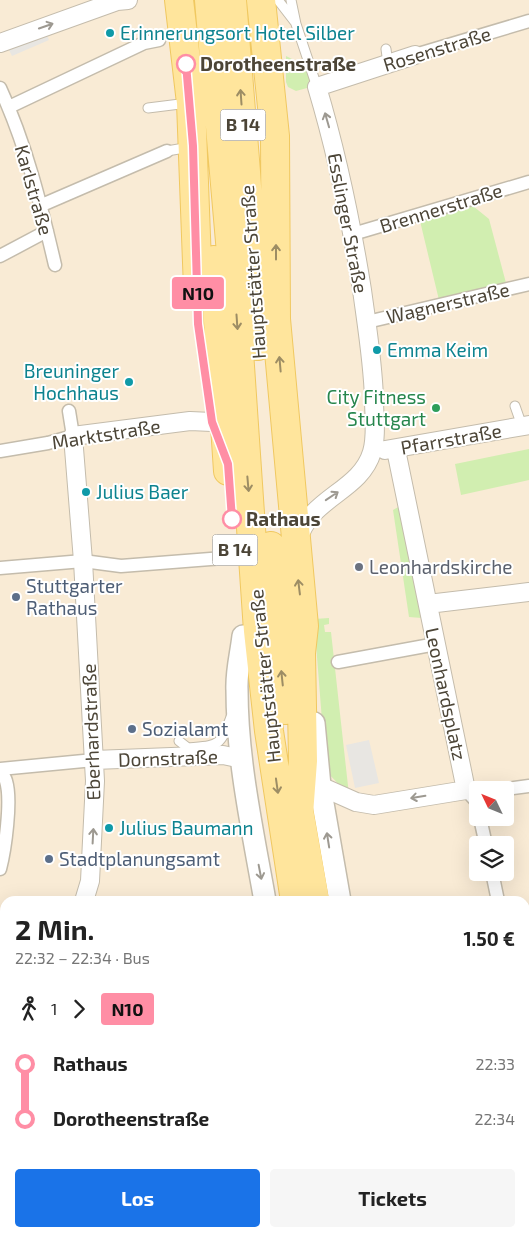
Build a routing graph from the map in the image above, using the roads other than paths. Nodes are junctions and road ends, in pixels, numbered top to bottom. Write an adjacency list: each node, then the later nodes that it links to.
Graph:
1 (128, 0): 11 (street, one-way to 1)
2 (209, 0): 19 (main road, Hauptstätter Straße / B 14)
3 (232, 0): 24 (main road, Hauptstätter Straße / B 14, one-way to 3)
4 (261, 0): 28 (main road, B 14, one-way to 4)
5 (278, 0): 9 (lane)
6 (292, 0): 9 (lane, Esslinger Straße)
7 (176, 1): 15 (main road, B 14)
8 (529, 21): 12 (street, Rosenstraße)
9 (296, 24): 13 (lane, Esslinger Straße)
10 (159, 40): 16 (street)
11 (0, 43)
12 (398, 59): 13 (street, Rosenstraße)
13 (317, 87): 23 (street, Esslinger Straße, one-way to 13)
14 (0, 88): 16 (street, Karlstraße)
15 (191, 103): 17 (lane); 18 (main road, B 14)
16 (9, 107): 21 (street, Karlstraße)
17 (148, 108)
18 (180, 149): 21 (street); 32 (main road, B 14)
19 (224, 169): 38 (main road, B 14); 51 (main road, Hauptstätter Straße / B 14, one-way to 51)
20 (529, 182): 23 (street, Brennerstraße)
21 (42, 205): 22 (street, Karlstraße)
22 (47, 231): 25 (street); 26 (street, Karlstraße)
23 (353, 234): 29 (street, Esslinger Straße)
24 (251, 250): 28 (main road, B 14); 43 (main road, Hauptstätter Straße / B 14)
25 (0, 256)
26 (55, 265)
27 (529, 284): 29 (street, Wagnerstraße)
28 (276, 318): 39 (main road, B 14, one-way to 28)
29 (367, 322): 37 (street, Esslinger Straße)
30 (516, 406): 33 (lane)
31 (69, 411): 34 (street)
32 (212, 422): 34 (street, Marktstraße); 38 (main road, B 14)
33 (525, 425): 35 (street, Pfarrstraße)
34 (73, 436): 36 (street, Marktstraße); 41 (street, Eberhardstraße)
35 (396, 450): 37 (street, Pfarrstraße); 45 (street, Leonhardsplatz)
36 (0, 451)
37 (372, 451): 39 (street, one-way to 37)
38 (228, 464): 40 (main road, B 14)
39 (295, 548): 49 (main road, B 14, one-way to 39)
40 (236, 557): 41 (street); 46 (main road, B 14)
41 (84, 562): 42 (street); 54 (street, Eberhardstraße)
42 (0, 568)
43 (275, 590): 49 (street); 61 (main road, Hauptstätter Straße / B 14, one-way to 43)
44 (529, 592): 45 (street)
45 (428, 604): 47 (street, Leonhardsplatz)
46 (243, 636): 50 (street); 51 (main road, B 14)
47 (436, 644): 48 (street); 56 (street, Leonhardsplatz)
48 (338, 662)
49 (306, 664): 57 (street); 61 (main road, B 14)
50 (237, 703): 52 (lane); 53 (street)
51 (270, 738): 66 (main road, Hauptstätter Straße / B 14, one-way to 66)
52 (187, 758): 53 (street, Dornstraße); 54 (street, Dornstraße)
53 (242, 759): 65 (street, one-way to 65)
54 (94, 760): 55 (street); 64 (street, Eberhardstraße, one-way to 54)
55 (0, 770): 62 (street)
56 (470, 781)
57 (320, 786): 60 (street, one-way to 57); 68 (street, one-way to 57)
58 (529, 786): 59 (street)
59 (514, 788)
60 (469, 791)
61 (299, 814): 67 (main road, Hauptstätter Straße / B 14)
62 (0, 869)
63 (494, 881): 69 (street)
64 (86, 896)
65 (264, 896)
66 (294, 896)
67 (314, 896)
68 (339, 896)
69 (497, 896)

